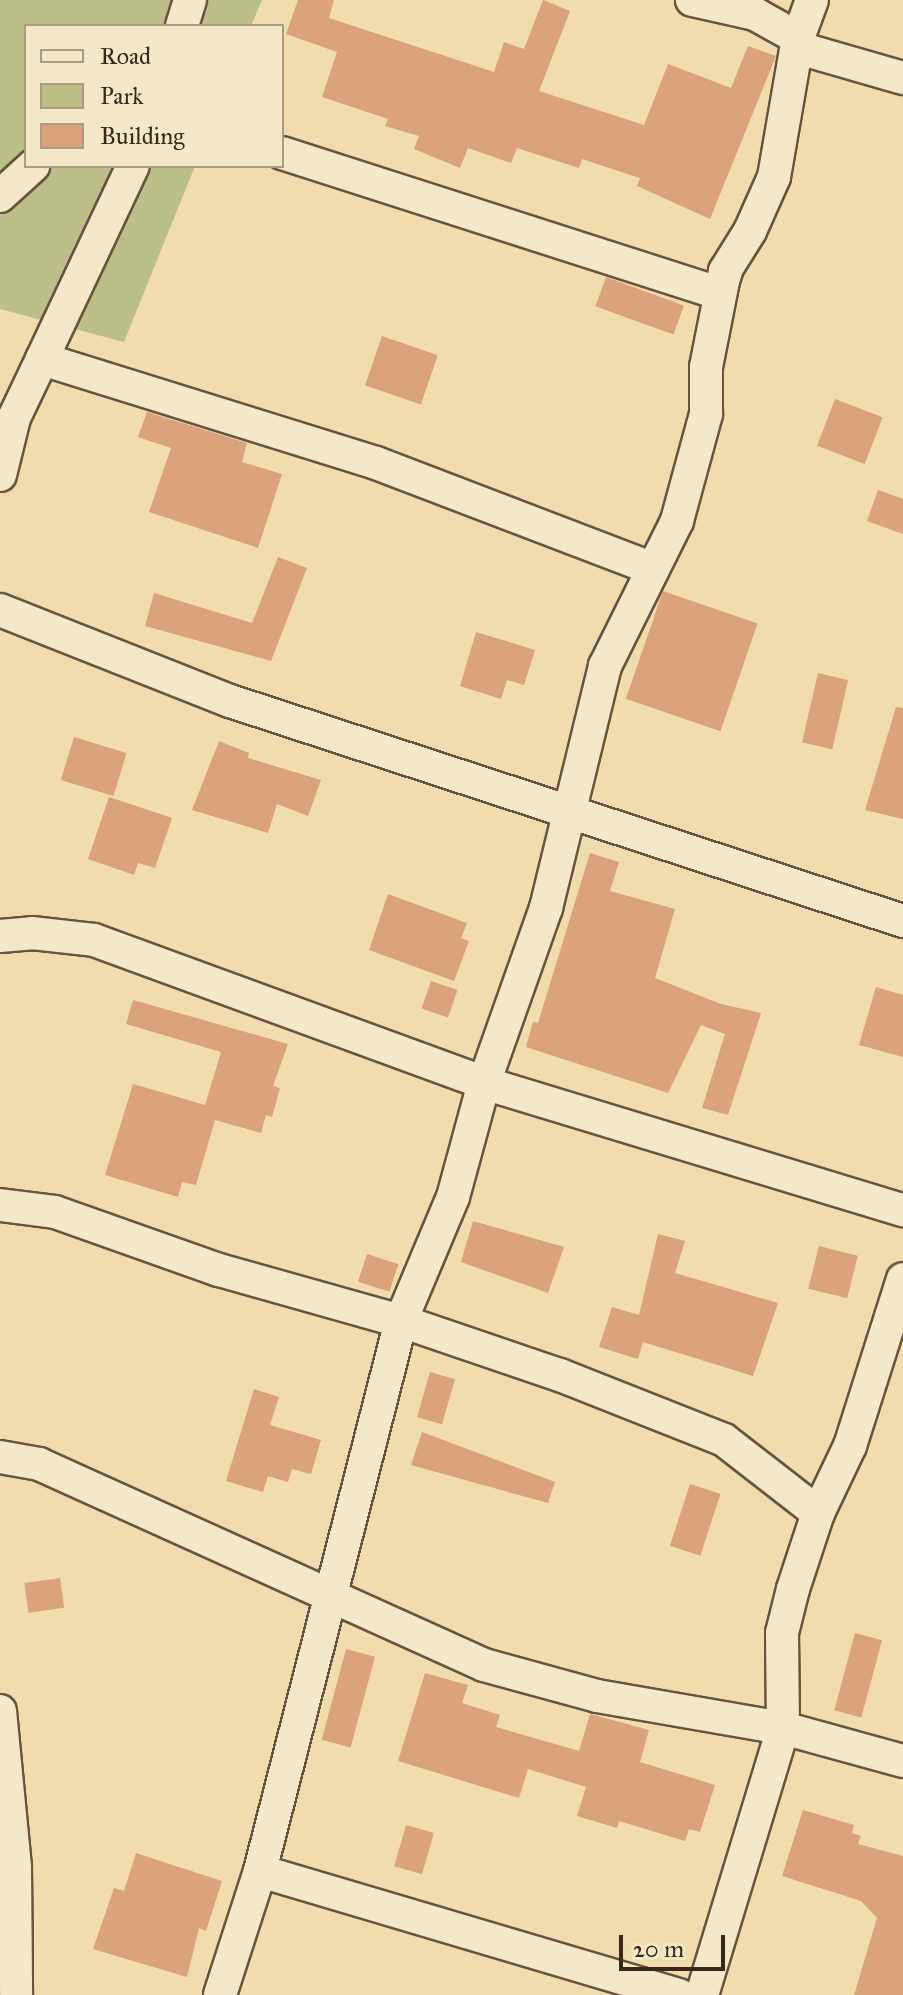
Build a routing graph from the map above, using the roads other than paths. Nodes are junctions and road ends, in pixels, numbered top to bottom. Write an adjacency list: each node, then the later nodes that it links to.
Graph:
1 (190, 0): 4 (street)
2 (692, 0): 5 (street)
3 (812, 0): 5 (street)
4 (183, 24)
5 (798, 43): 6 (street); 13 (street)
6 (903, 78)
7 (284, 154): 13 (street)
8 (24, 158): 9 (street)
9 (0, 161)
10 (31, 168): 12 (street)
11 (132, 168): 14 (street)
12 (0, 196)
13 (719, 293): 17 (street)
14 (42, 359): 15 (street); 17 (street)
15 (7, 409): 16 (street)
16 (0, 475)
17 (651, 568): 19 (street)
18 (0, 610): 19 (street)
19 (570, 812): 20 (street); 22 (street)
20 (903, 921)
21 (0, 936): 22 (street)
22 (484, 1083): 24 (street); 26 (street)
23 (0, 1205): 26 (street)
24 (903, 1210)
25 (903, 1279): 28 (street)
26 (401, 1321): 28 (street); 29 (street)
27 (0, 1457): 29 (street)
28 (818, 1513): 31 (street)
29 (329, 1594): 31 (street); 33 (street)
30 (0, 1711): 34 (street)
31 (783, 1728): 32 (street); 37 (street)
32 (903, 1761)
33 (260, 1871): 35 (street); 36 (street)
34 (16, 1995)
35 (220, 1995)
36 (679, 1995)
37 (702, 1995)

